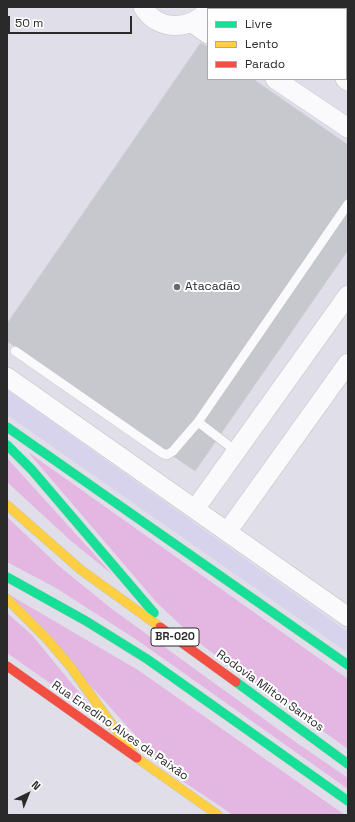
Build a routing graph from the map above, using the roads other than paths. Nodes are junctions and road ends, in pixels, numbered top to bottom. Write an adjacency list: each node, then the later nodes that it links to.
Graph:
1 (143, 7): 3 (street)
2 (207, 11): 3 (street)
3 (192, 23): 4 (street)
4 (207, 33)
5 (277, 80): 6 (street)
6 (348, 128)
7 (348, 204): 12 (lane)
8 (348, 295): 15 (street)
9 (15, 351): 12 (lane)
10 (348, 363): 18 (street)
11 (7, 377): 17 (street)
12 (198, 422): 15 (lane)
13 (7, 427): 23 (main road)
14 (7, 445): 22 (main road)
15 (236, 451): 17 (street)
16 (7, 505): 22 (main road, Rodovia Milton Santos / BR-020)
17 (195, 509): 18 (street)
18 (227, 532): 21 (street)
19 (7, 577): 27 (main road, BR-020)
20 (7, 599): 25 (main road)
21 (348, 617)
22 (173, 635): 26 (main road, Rodovia Milton Santos / BR-020)
23 (348, 665)
24 (7, 666): 25 (main road, Rua Enedino Alves da Paixão)
25 (133, 754): 28 (main road, Rua Enedino Alves da Paixão)
26 (348, 764)
27 (348, 801)
28 (218, 815)

